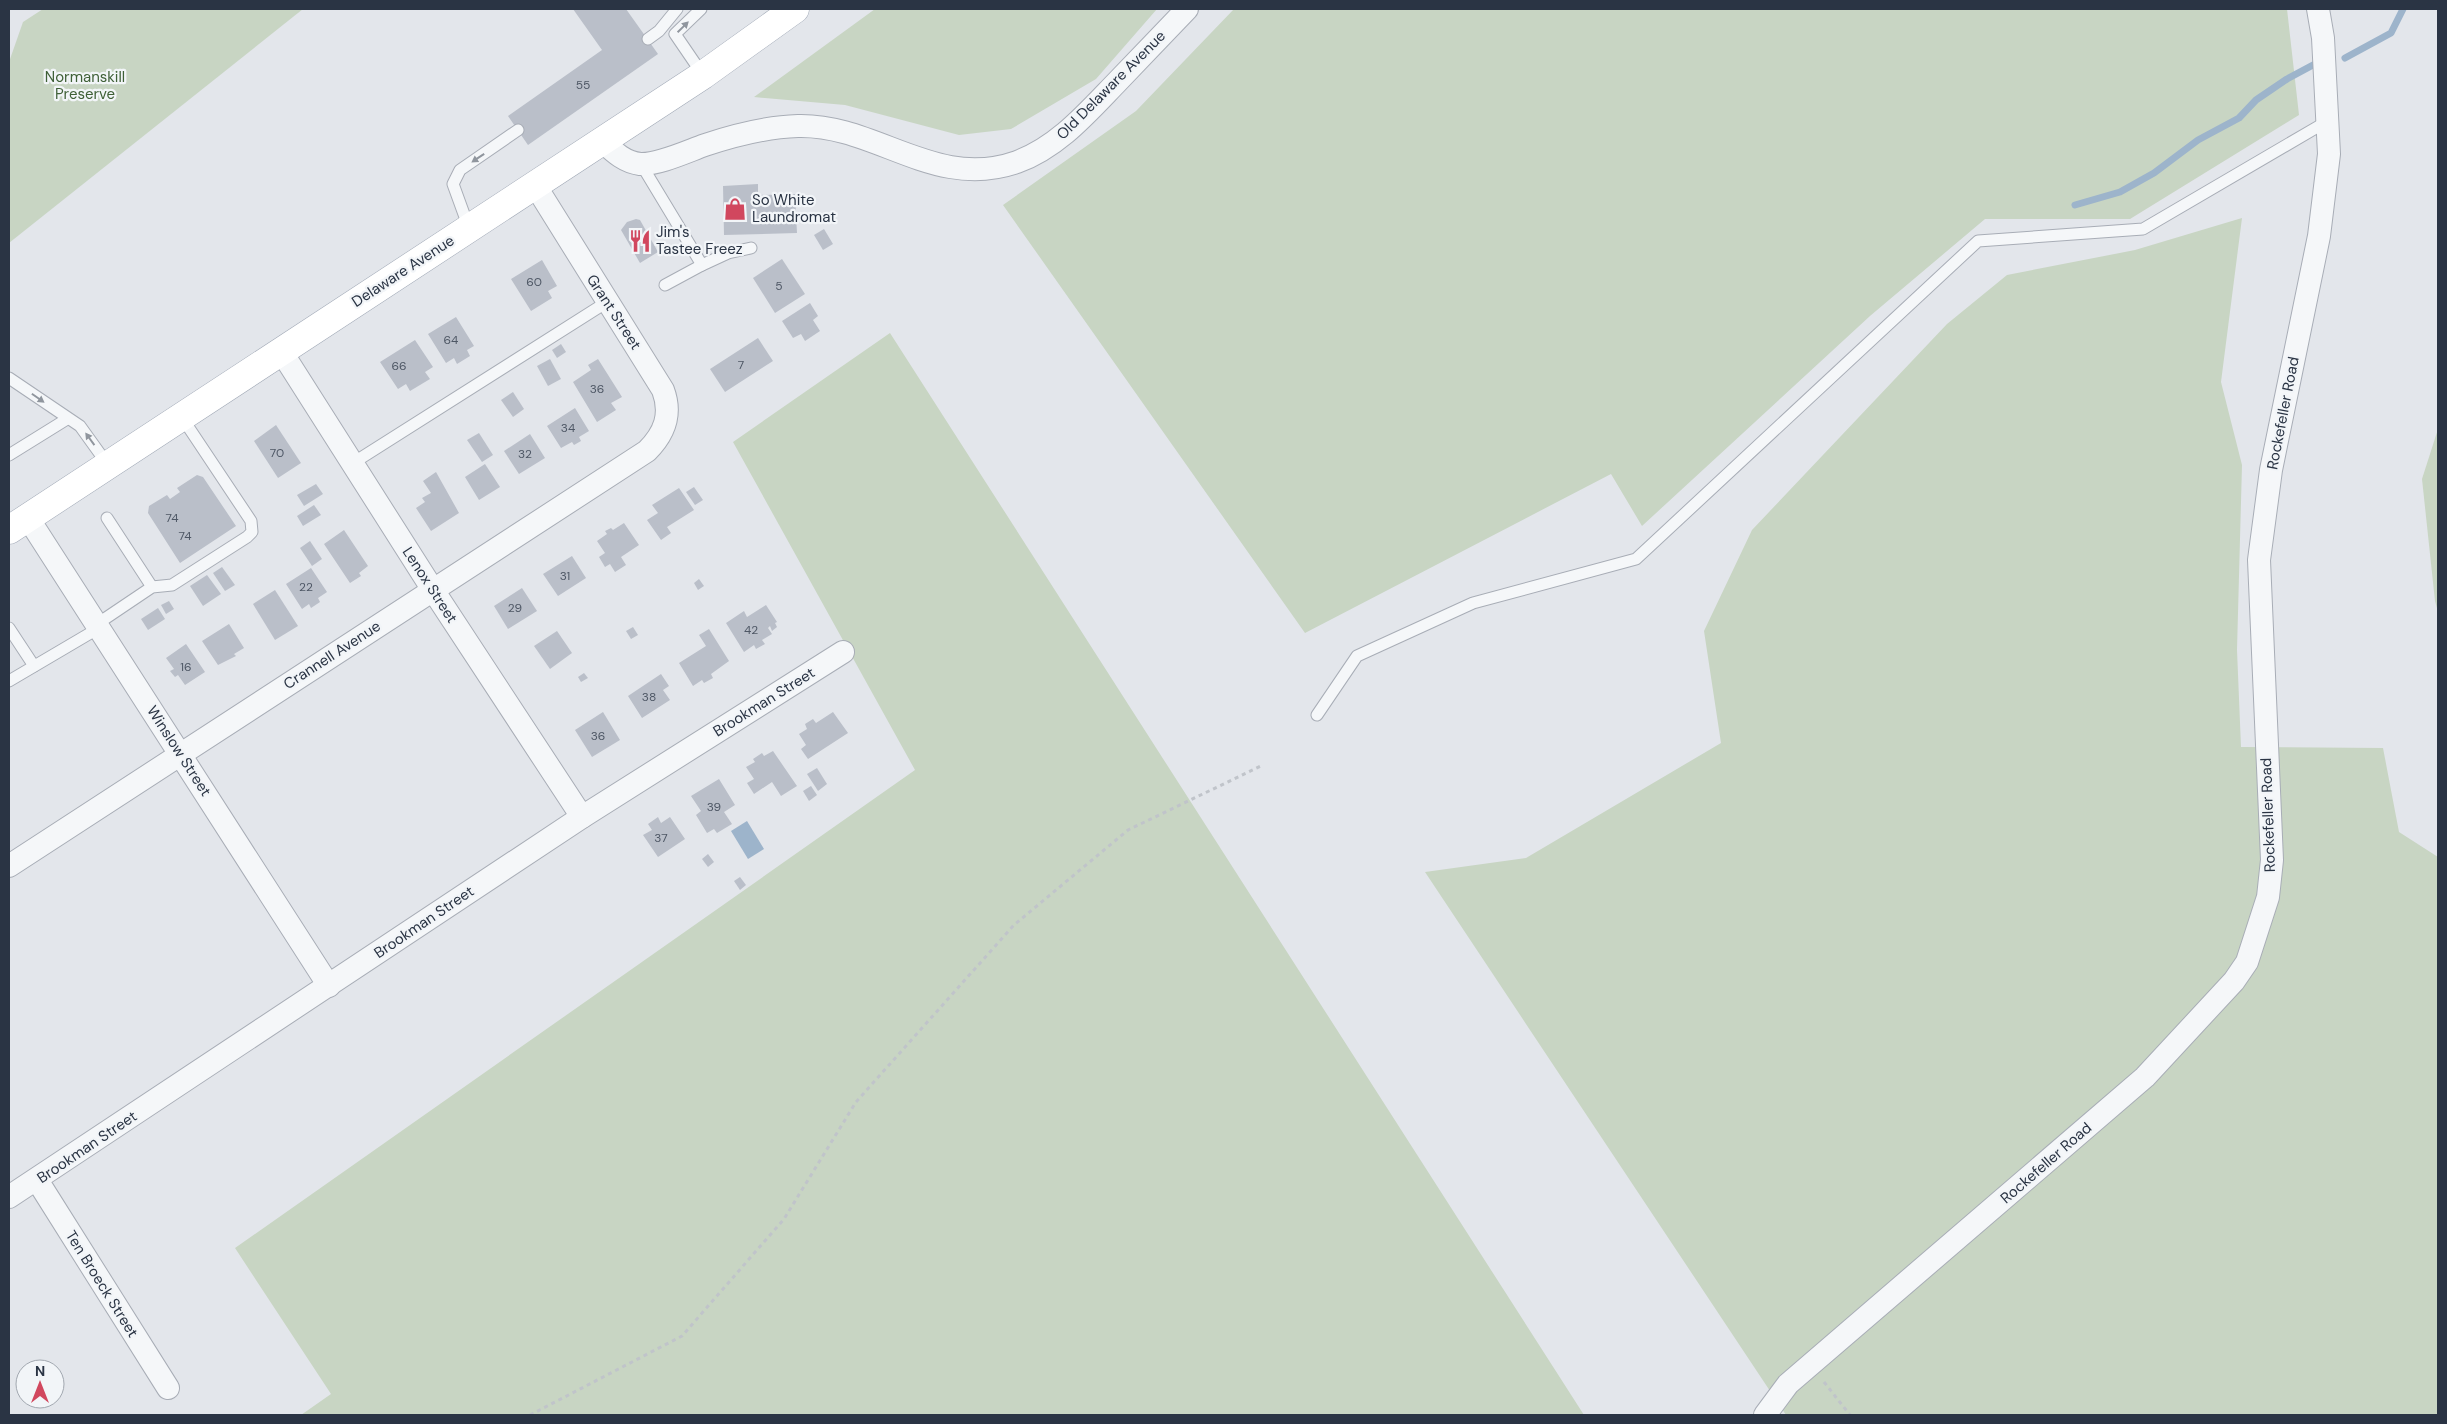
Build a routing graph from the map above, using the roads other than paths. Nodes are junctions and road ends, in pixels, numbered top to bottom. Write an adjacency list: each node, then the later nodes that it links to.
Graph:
1 (677, 9): 6 (lane)
2 (701, 9): 7 (lane, one-way to 2)
3 (795, 9): 7 (main road, Delaware Avenue)
4 (1188, 9): 11 (street, Old Delaware Avenue)
5 (2318, 9): 8 (street, Rockefeller Road)
6 (648, 39)
7 (703, 75): 10 (main road, Delaware Avenue)
8 (2326, 122): 35 (lane); 43 (street, Rockefeller Road)
9 (518, 130): 13 (lane, one-way to 13)
10 (602, 142): 11 (street); 12 (main road, Delaware Avenue)
11 (641, 164): 15 (lane)
12 (535, 185): 13 (main road, Delaware Avenue); 17 (street, Grant Street)
13 (469, 229): 18 (main road, Delaware Avenue)
14 (751, 248): 15 (lane)
15 (702, 265): 16 (lane)
16 (665, 285)
17 (607, 302): 22 (street, Grant Street); 24 (lane)
18 (281, 351): 20 (main road, Delaware Avenue); 24 (street, Lenox Street)
19 (9, 378): 21 (lane, one-way to 21)
20 (182, 416): 25 (main road, Delaware Avenue); 28 (lane)
21 (67, 419): 23 (lane); 25 (lane, one-way to 21)
22 (654, 444): 29 (street, Crannell Avenue)
23 (9, 455)
24 (353, 463): 29 (street, Lenox Street)
25 (108, 465): 27 (main road, Delaware Avenue)
26 (107, 518): 28 (lane)
27 (18, 524): 30 (street, Winslow Street)
28 (152, 587): 30 (lane)
29 (433, 590): 36 (street, Crannell Avenue); 37 (street, Lenox Street)
30 (98, 626): 33 (lane); 36 (street, Winslow Street)
31 (9, 628): 33 (lane)
32 (843, 652): 37 (street, Brookman Street)
33 (34, 666): 34 (lane)
34 (9, 681)
35 (1317, 715)
36 (180, 753): 38 (street, Crannell Avenue); 39 (street, Winslow Street)
37 (582, 817): 39 (street, Brookman Street)
38 (9, 866)
39 (329, 986): 40 (street, Brookman Street)
40 (37, 1180): 41 (street, Brookman Street); 42 (street, Ten Broeck Street)
41 (9, 1197)
42 (168, 1388)
43 (1765, 1415)

